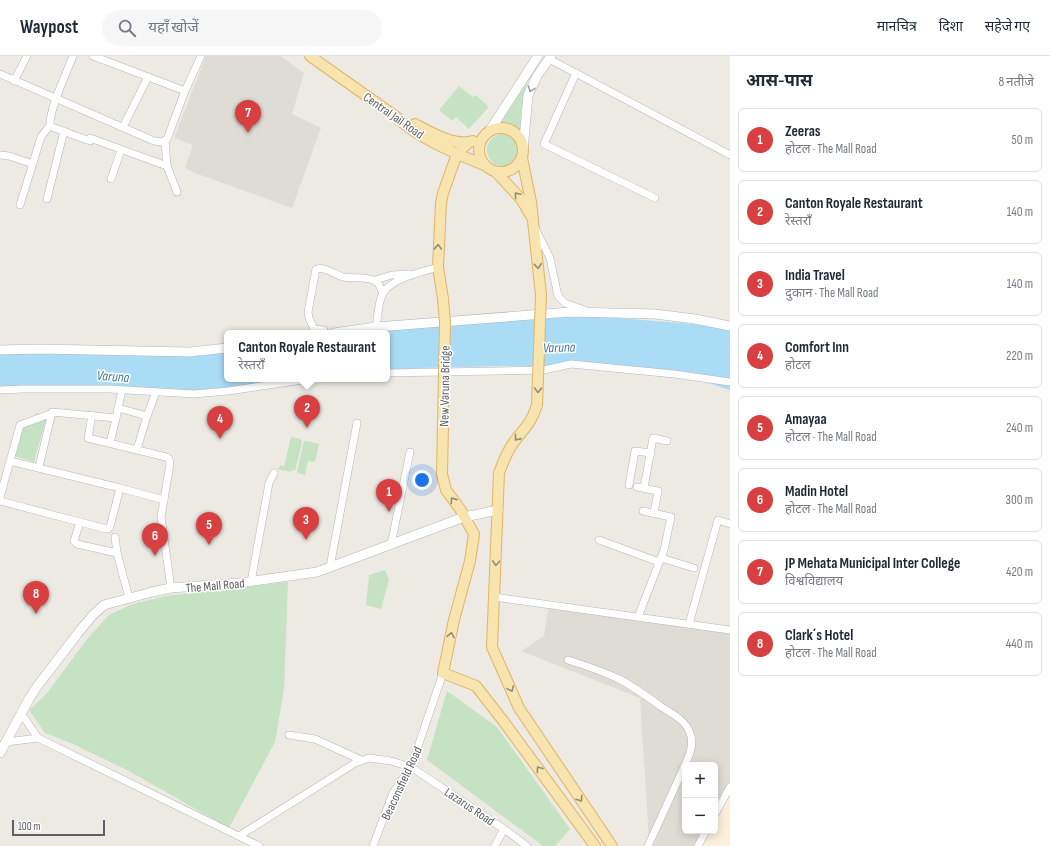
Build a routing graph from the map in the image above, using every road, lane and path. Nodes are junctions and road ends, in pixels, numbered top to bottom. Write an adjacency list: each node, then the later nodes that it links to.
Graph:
1 (27, 56): 11 (street)
2 (73, 56): 13 (street)
3 (93, 56): 10 (street)
4 (200, 56): 12 (street)
5 (310, 56): 14 (main road, Central Jail Road)
6 (538, 56): 17 (street)
7 (550, 57): 8 (street); 24 (street, one-way to 24)
8 (576, 73): 26 (street); 33 (street)
9 (0, 74): 11 (street)
10 (148, 76): 12 (street); 16 (street)
11 (14, 81): 13 (street)
12 (184, 91): 20 (street)
13 (57, 98): 15 (street); 16 (street)
14 (395, 116): 21 (main road); 23 (main road, Central Jail Road)
15 (50, 125): 18 (street); 27 (street)
16 (123, 127): 20 (street)
17 (490, 130): 19 (main road); 24 (main road)
18 (64, 132): 22 (street); 34 (street)
19 (482, 138): 21 (main road); 28 (main road)
20 (165, 141): 29 (street)
21 (468, 142): 23 (main road)
22 (122, 150): 29 (street); 31 (street)
23 (457, 154): 28 (main road, Central Jail Road); 37 (main road, New Varuna Bridge, one-way to 23)
24 (523, 154): 30 (main road); 36 (main road)
25 (0, 155): 27 (street)
26 (730, 155)
27 (33, 164): 35 (street)
28 (484, 165): 30 (main road)
29 (167, 166): 32 (street)
30 (496, 172): 36 (main road, one-way to 30)
31 (111, 179)
32 (177, 192)
33 (655, 198)
34 (47, 199)
35 (20, 204)
36 (534, 224): 41 (street); 73 (main road, one-way to 73, bridge)
37 (438, 268): 38 (street); 76 (main road, New Varuna Bridge, one-way to 37, bridge)
38 (417, 274): 39 (street); 40 (street)
39 (375, 280): 40 (street); 44 (street)
40 (382, 294): 43 (street)
41 (591, 312): 42 (street); 43 (street)
42 (730, 326)
43 (376, 327): 45 (street)
44 (324, 330)
45 (355, 330)
46 (224, 348): 47 (street)
47 (0, 350)
48 (390, 373): 50 (street)
49 (288, 382): 53 (street)
50 (730, 382)
51 (0, 390): 52 (street)
52 (122, 390): 53 (street); 54 (street)
53 (156, 392): 57 (street)
54 (118, 408): 57 (street); 58 (street)
55 (50, 414): 56 (street); 65 (street); 66 (street)
56 (92, 415): 58 (street); 61 (street)
57 (147, 416): 62 (street)
58 (116, 418): 61 (street)
59 (357, 423): 84 (street)
60 (667, 441): 64 (street)
61 (110, 443): 62 (street)
62 (137, 449): 72 (street)
63 (410, 452): 81 (street)
64 (651, 453): 68 (street); 75 (street)
65 (10, 461): 66 (street); 70 (street)
66 (39, 467): 69 (street)
67 (274, 473): 86 (street)
68 (630, 485)
69 (120, 488): 72 (street); 77 (street)
70 (0, 497)
71 (0, 500): 77 (street)
72 (164, 500): 87 (street)
73 (498, 510): 76 (street, The Mall Road); 88 (main road, one-way to 88)
74 (643, 511): 75 (street)
75 (654, 513): 83 (street)
76 (464, 517): 81 (street, The Mall Road); 94 (main road, New Varuna Bridge, one-way to 76)
77 (80, 522): 82 (street)
78 (730, 524): 91 (street)
79 (115, 537): 82 (street)
80 (599, 540): 83 (street)
81 (391, 545): 84 (street, The Mall Road)
82 (117, 554): 89 (street)
83 (660, 560): 85 (street); 90 (street)
84 (330, 567): 86 (street, The Mall Road)
85 (694, 568)
86 (251, 582): 87 (street, The Mall Road)
87 (171, 588): 89 (street, The Mall Road)
88 (494, 597): 90 (street); 114 (main road, one-way to 114)
89 (129, 598): 95 (street, The Mall Road)
90 (638, 617): 91 (street)
91 (689, 624): 92 (street)
92 (730, 630)
93 (568, 660): 101 (street)
94 (443, 674): 102 (street, Beaconsfield Road); 113 (main road, one-way to 94)
95 (21, 713): 97 (street); 98 (street, The Mall Road)
96 (289, 736): 100 (street)
97 (38, 738): 98 (street); 108 (street)
98 (6, 742): 99 (street, The Mall Road)
99 (0, 753)
100 (361, 760): 102 (street, Lazarus Road); 108 (street)
101 (686, 762)
102 (411, 767): 106 (street, Lazarus Road); 110 (street, Beaconsfield Road)
103 (682, 772): 115 (street)
104 (730, 787): 105 (street)
105 (718, 809)
106 (504, 829): 111 (street); 112 (street, Lazarus Road)
107 (704, 834): 116 (street)
108 (239, 836): 109 (street)
109 (258, 846)
110 (373, 846)
111 (495, 846)
112 (528, 846)
113 (595, 846)
114 (612, 846)
115 (648, 846)
116 (698, 846)

